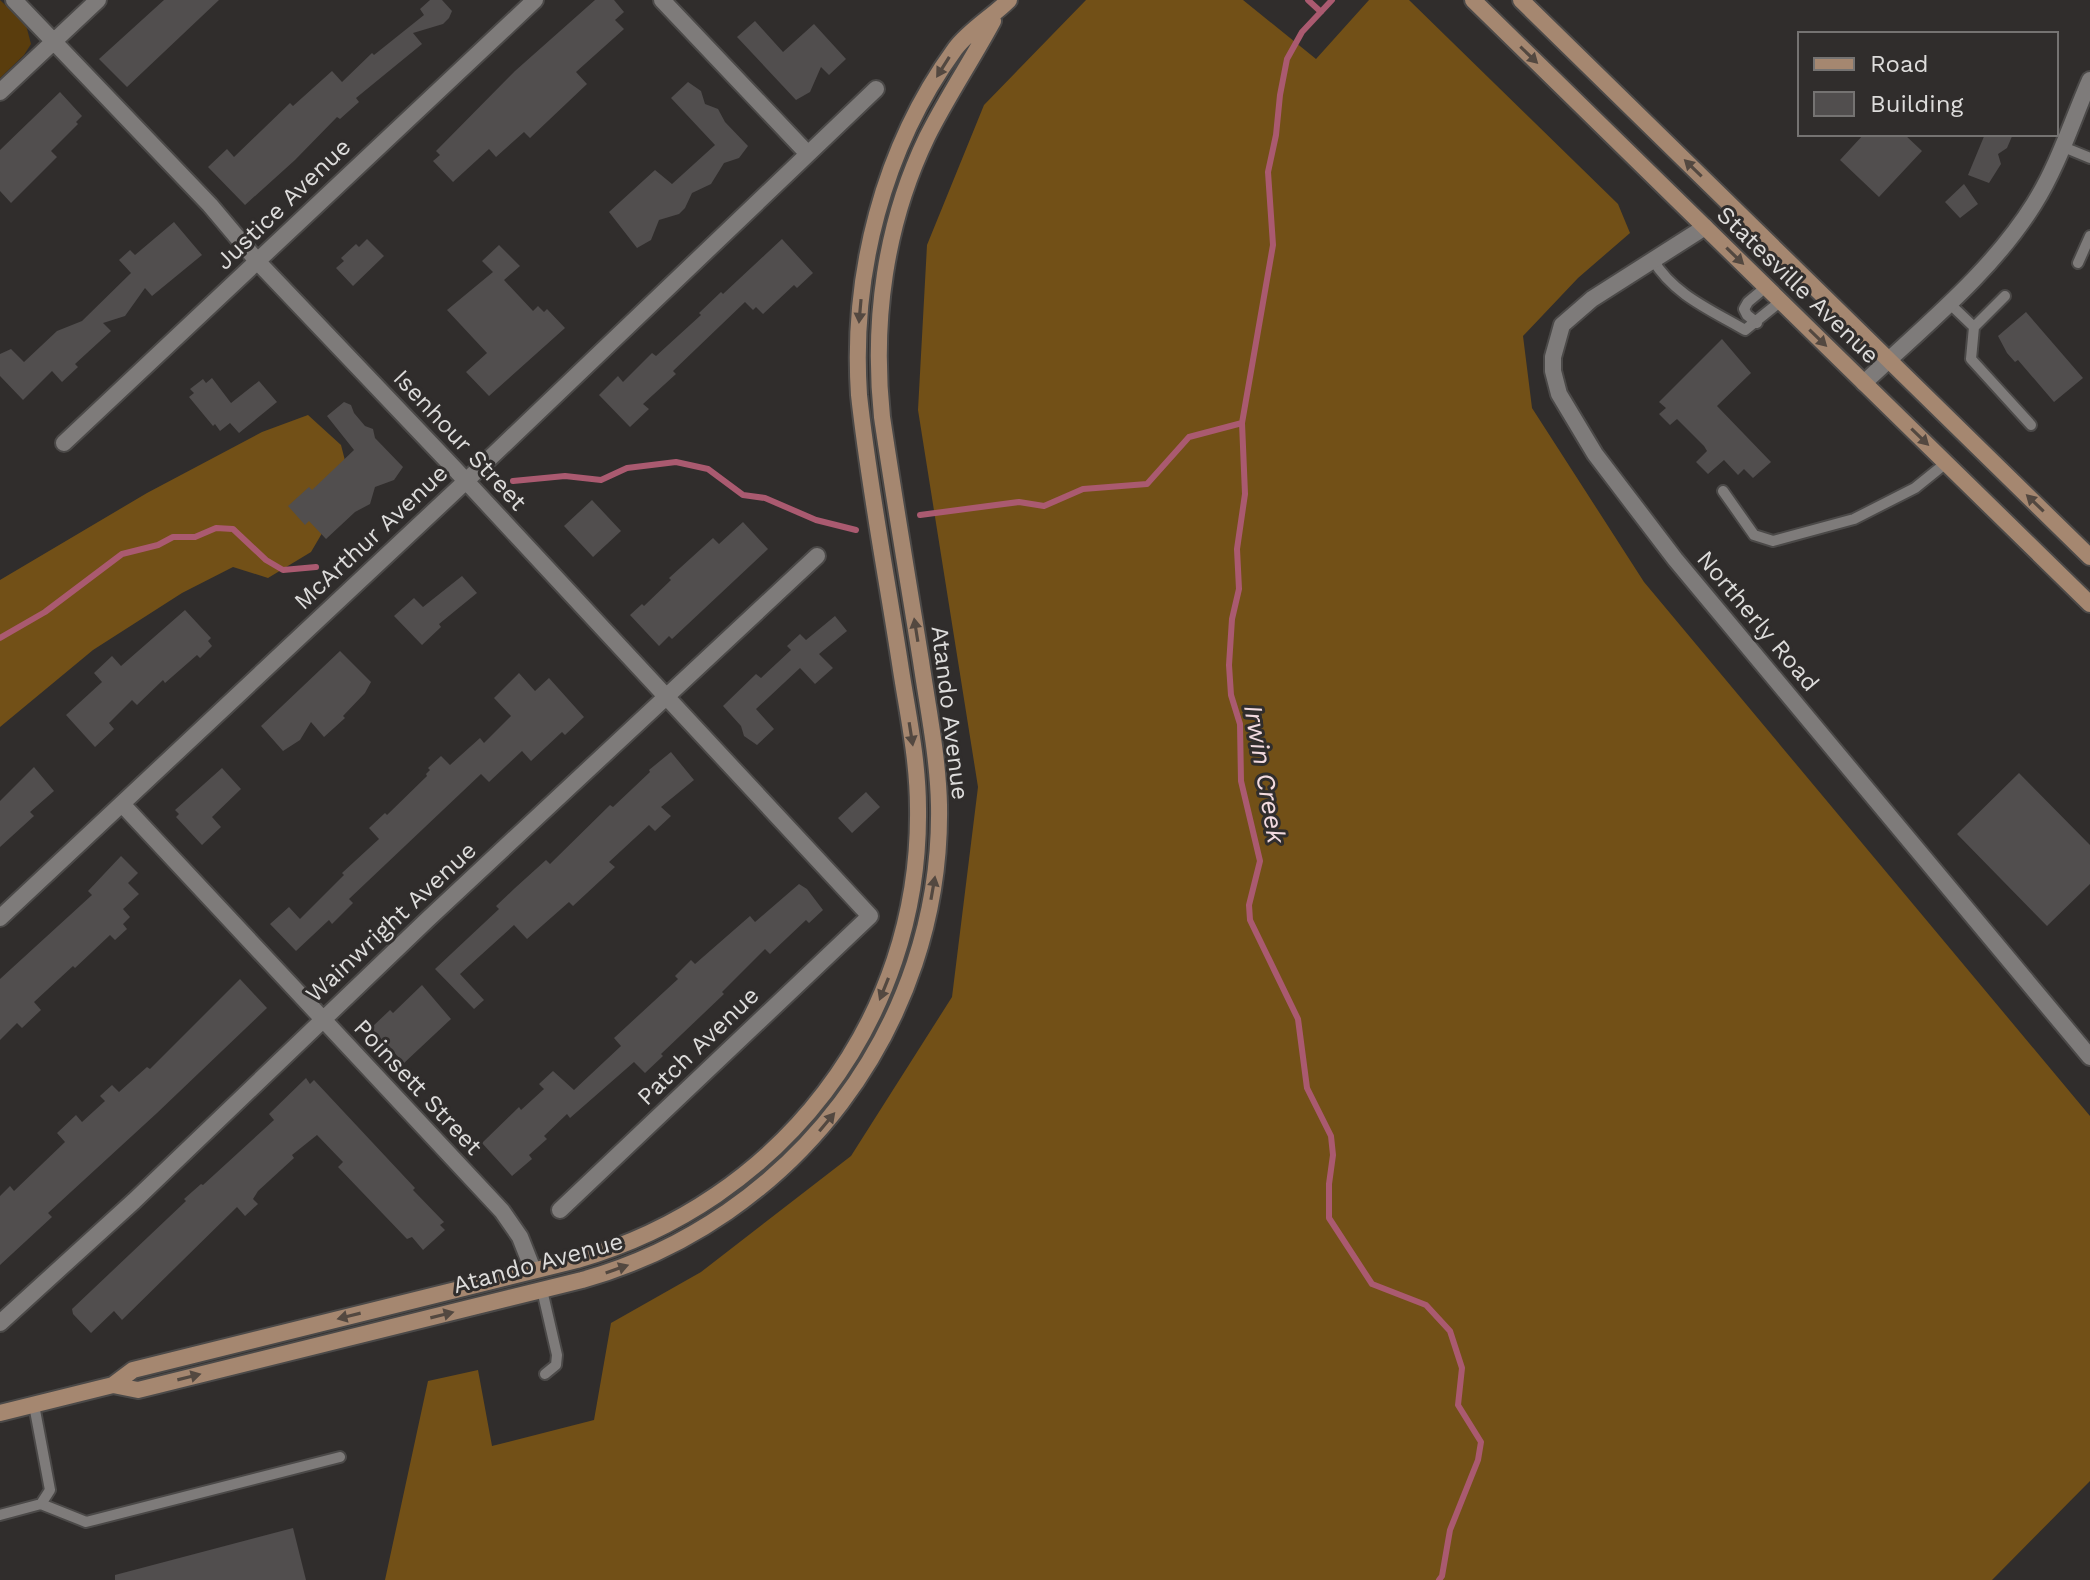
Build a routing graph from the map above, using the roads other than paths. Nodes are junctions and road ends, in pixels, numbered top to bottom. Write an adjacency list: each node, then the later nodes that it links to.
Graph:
1 (14, 0): 8 (street, Isenhour Street)
2 (98, 0): 8 (street)
3 (535, 0): 18 (street, Justice Avenue)
4 (662, 0): 13 (street)
5 (1473, 0): 15 (main road, Statesville Avenue, one-way to 15)
6 (1521, 0): 26 (main road, Statesville Avenue, one-way to 6)
7 (1003, 6): 43 (main road, Atando Avenue, one-way to 43); 44 (main road, Atando Avenue, one-way to 7)
8 (54, 41): 11 (street); 18 (street, Isenhour Street)
9 (2090, 80): 12 (street)
10 (876, 89): 13 (street, McArthur Avenue)
11 (0, 92)
12 (2061, 146): 14 (lane); 23 (street)
13 (808, 154): 31 (street, McArthur Avenue)
14 (2090, 158)
15 (1705, 227): 17 (street, Northerly Road); 20 (main road, Statesville Avenue, one-way to 20)
16 (2090, 236): 19 (lane)
17 (1653, 260): 24 (lane); 41 (street, Northerly Road)
18 (258, 262): 29 (street, Justice Avenue); 31 (street, Isenhour Street)
19 (2078, 263)
20 (1766, 287): 22 (main road, Statesville Avenue); 24 (lane)
21 (2005, 296): 25 (lane)
22 (1781, 301): 24 (lane); 27 (main road, Statesville Avenue, one-way to 27)
23 (1949, 303): 25 (lane); 26 (street)
24 (1757, 323)
25 (1974, 327): 28 (lane)
26 (1889, 360): 27 (street); 34 (main road, Statesville Avenue, one-way to 26)
27 (1864, 383): 30 (main road, Statesville Avenue, one-way to 30)
28 (2031, 425)
29 (64, 443)
30 (1946, 463): 32 (lane); 35 (main road, Statesville Avenue)
31 (466, 481): 36 (street, Isenhour Street); 37 (street, McArthur Avenue)
32 (1723, 491)
33 (817, 556): 36 (street, Wainwright Avenue)
34 (2090, 557)
35 (2090, 604)
36 (667, 697): 38 (street, Isenhour Street); 40 (street, Wainwright Avenue)
37 (122, 804): 39 (street, McArthur Avenue); 40 (street, Poinsett Street)
38 (870, 916): 42 (street, Patch Avenue)
39 (0, 918)
40 (322, 1020): 43 (street, Poinsett Street); 45 (street, Wainwright Avenue)
41 (2090, 1057)
42 (560, 1210)
43 (533, 1270): 47 (main road, Atando Avenue, one-way to 47)
44 (542, 1290): 46 (lane); 47 (main road, Atando Avenue, one-way to 44)
45 (0, 1323)
46 (545, 1374)
47 (113, 1385): 48 (main road, Atando Avenue)
48 (34, 1405): 49 (main road, Atando Avenue); 51 (lane)
49 (0, 1413)
50 (340, 1457): 51 (lane)
51 (41, 1504): 52 (lane)
52 (0, 1515)

